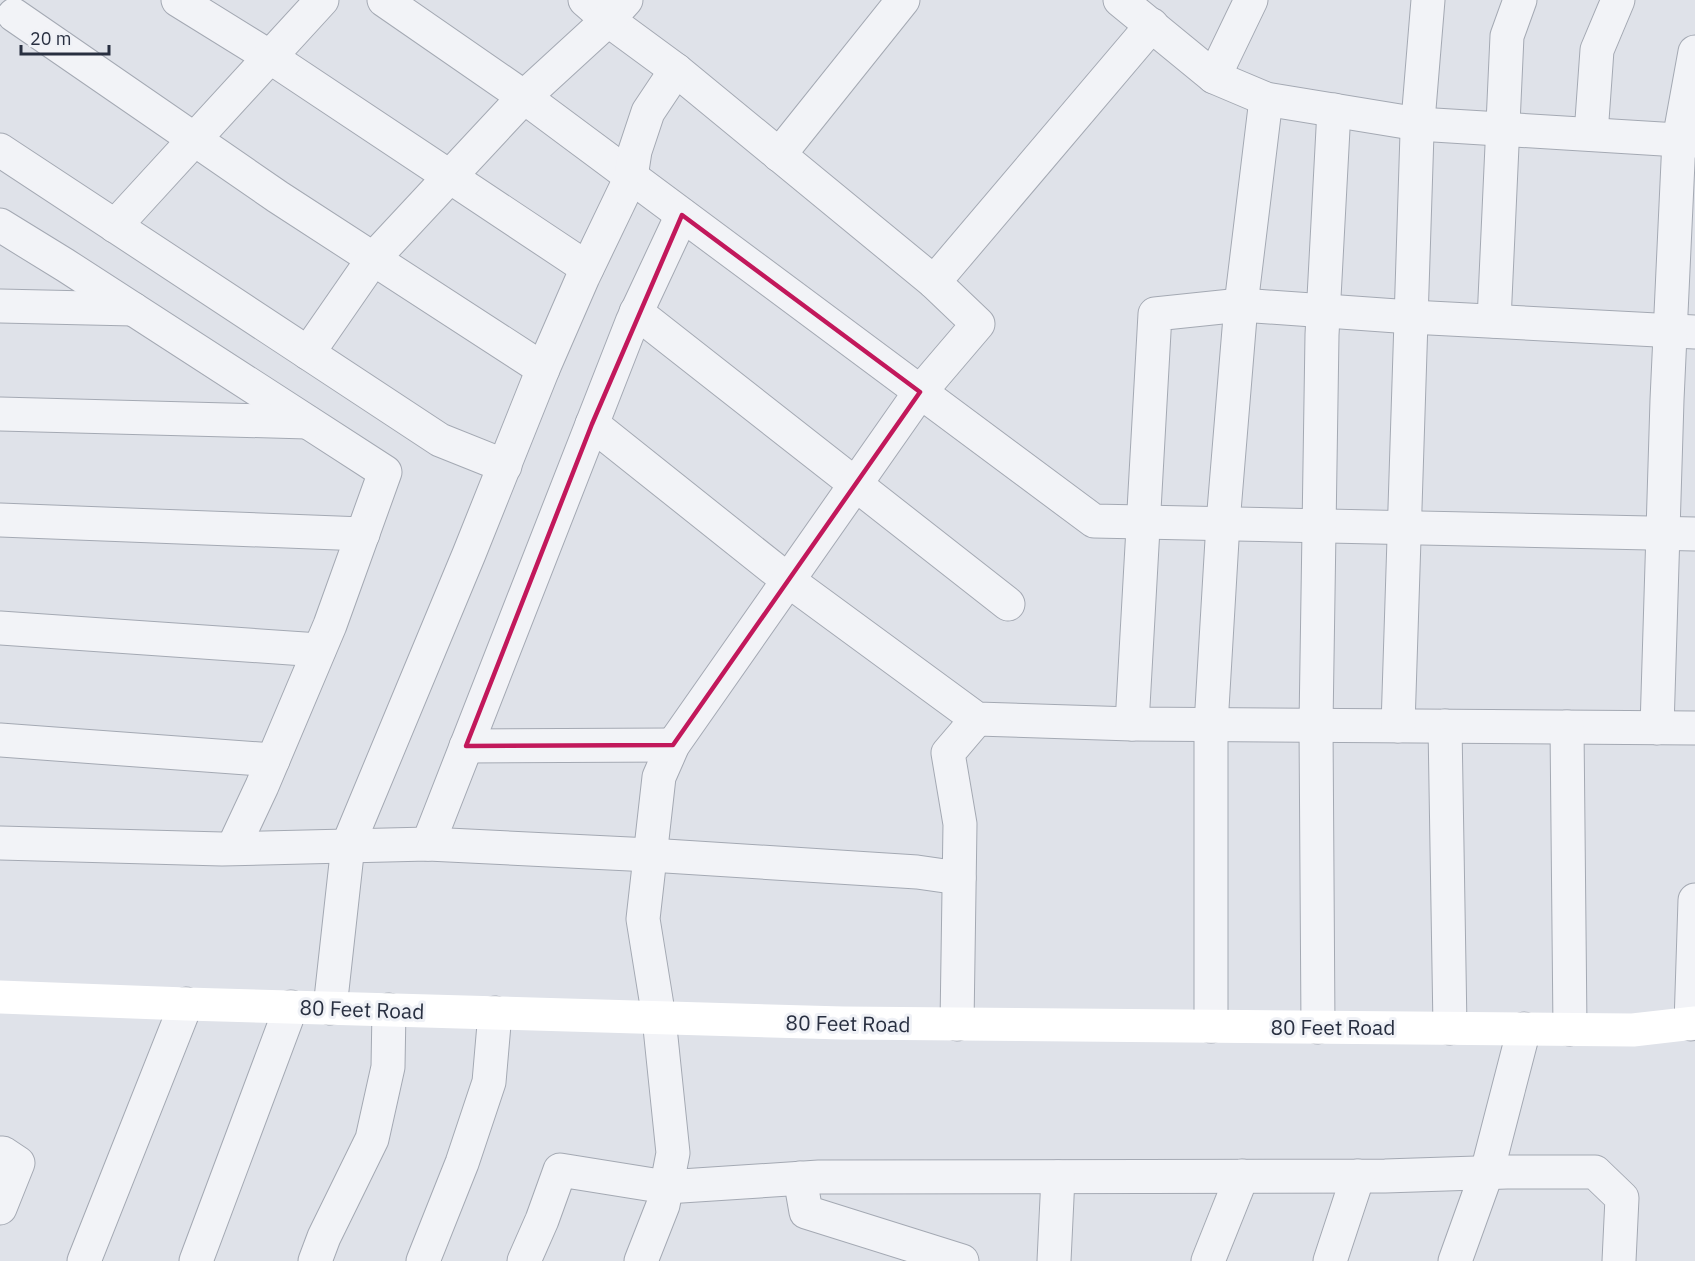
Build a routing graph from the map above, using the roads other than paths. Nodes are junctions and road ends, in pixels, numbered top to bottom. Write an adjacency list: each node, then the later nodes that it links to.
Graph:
1 (178, 0): 14 (street)
2 (322, 0): 14 (street)
3 (384, 0): 17 (street)
4 (903, 0): 26 (street)
5 (1120, 0): 12 (street)
6 (1251, 0): 16 (street)
7 (1428, 0): 20 (street)
8 (1520, 0): 21 (street)
9 (1618, 0): 22 (street)
10 (606, 7): 15 (street); 17 (street)
11 (13, 15): 23 (street)
12 (1152, 25): 16 (street); 34 (street)
13 (1695, 51): 24 (street)
14 (270, 57): 23 (street); 27 (street)
15 (676, 70): 26 (street); 28 (street)
16 (1214, 77): 18 (street)
17 (524, 97): 27 (street); 28 (street)
18 (1266, 99): 19 (street); 35 (street)
19 (1334, 110): 20 (street); 38 (street)
20 (1418, 124): 21 (street); 40 (street)
21 (1502, 129): 22 (street); 41 (street)
22 (1591, 134): 24 (street)
23 (195, 139): 31 (street); 32 (street)
24 (1687, 140): 42 (street)
25 (0, 150): 31 (street)
26 (779, 155): 34 (street)
27 (449, 177): 32 (street); 33 (street)
28 (631, 177): 29 (street); 33 (street)
29 (682, 215): 39 (street); 45 (street)
30 (0, 225): 37 (street)
31 (115, 226): 43 (street)
32 (373, 259): 43 (street); 44 (street)
33 (587, 268): 44 (street)
34 (934, 282): 45 (street)
35 (1241, 305): 38 (street); 52 (street); 53 (street)
36 (0, 306): 37 (street)
37 (133, 309): 47 (street)
38 (1323, 310): 40 (street); 54 (street)
39 (636, 312): 48 (street); 50 (street)
40 (1411, 317): 41 (street); 55 (street)
41 (1494, 321): 42 (street)
42 (1683, 331): 56 (street)
43 (308, 353): 49 (street)
44 (543, 369): 49 (street)
45 (920, 392): 50 (street); 52 (street)
46 (0, 414): 47 (street)
47 (307, 422): 57 (street)
48 (592, 424): 58 (street); 72 (street)
49 (505, 466): 77 (street)
50 (856, 484): 58 (street); 59 (street)
51 (0, 520): 57 (street)
52 (1144, 522): 53 (street); 63 (street)
53 (1223, 523): 54 (street); 64 (street)
54 (1319, 525): 55 (street); 65 (street)
55 (1404, 527): 56 (street); 66 (street)
56 (1679, 533): 69 (street)
57 (363, 534): 61 (street)
58 (789, 580): 62 (street); 73 (street)
59 (1008, 604)
60 (0, 628): 61 (street)
61 (319, 650): 74 (street)
62 (977, 719): 63 (street); 80 (street)
63 (1132, 724): 64 (street)
64 (1211, 725): 65 (street); 91 (street)
65 (1316, 725): 66 (street); 92 (street)
66 (1398, 726): 67 (street)
67 (1445, 726): 68 (street); 93 (street)
68 (1567, 727): 69 (street); 95 (street)
69 (1658, 728): 70 (street)
70 (1695, 728)
71 (0, 740): 74 (street)
72 (466, 746): 73 (street); 76 (street)
73 (673, 746): 79 (street)
74 (273, 760): 78 (street)
75 (0, 843): 78 (street)
76 (428, 844): 77 (street); 79 (street)
77 (348, 845): 78 (street); 85 (street)
78 (233, 848)
79 (650, 855): 80 (street); 88 (street)
80 (959, 878): 90 (street)
81 (1695, 900): 89 (street)
82 (0, 997): 83 (main road, 80 Feet Road)
83 (186, 1004): 84 (main road, 80 Feet Road); 105 (street)
84 (291, 1007): 85 (main road, 80 Feet Road); 106 (street)
85 (330, 1008): 86 (main road, 80 Feet Road)
86 (389, 1010): 87 (main road, 80 Feet Road); 107 (street)
87 (495, 1013): 88 (main road, 80 Feet Road); 108 (street)
88 (659, 1018): 90 (main road, 80 Feet Road); 102 (street)
89 (1693, 1023): 95 (main road, 80 Feet Road)
90 (957, 1024): 91 (main road, 80 Feet Road)
91 (1210, 1026): 92 (main road, 80 Feet Road)
92 (1318, 1027): 93 (main road, 80 Feet Road)
93 (1450, 1028): 94 (main road, 80 Feet Road)
94 (1524, 1029): 95 (main road, 80 Feet Road); 97 (street)
95 (1570, 1029)
96 (0, 1153): 103 (street)
97 (1487, 1172): 99 (street); 115 (street); 116 (street)
98 (1242, 1176): 99 (street); 100 (street); 113 (street)
99 (1358, 1176): 114 (street)
100 (1058, 1177): 101 (street); 112 (street)
101 (800, 1178): 102 (street); 104 (street)
102 (666, 1187): 109 (street); 110 (street)
103 (0, 1208)
104 (916, 1254): 111 (street)
105 (84, 1261)
106 (196, 1261)
107 (315, 1261)
108 (423, 1261)
109 (524, 1261)
110 (641, 1261)
111 (962, 1261)
112 (1054, 1261)
113 (1208, 1261)
114 (1330, 1261)
115 (1455, 1261)
116 (1618, 1261)

